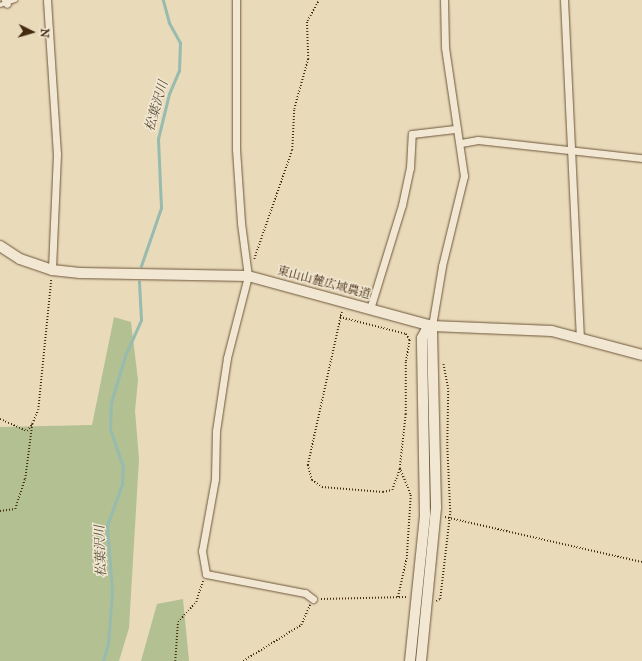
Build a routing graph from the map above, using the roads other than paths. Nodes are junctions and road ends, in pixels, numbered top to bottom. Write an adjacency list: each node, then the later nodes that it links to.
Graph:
1 (15, 0): 6 (lane)
2 (46, 0): 12 (street)
3 (236, 0): 13 (street)
4 (444, 0): 7 (street)
5 (564, 0): 9 (street)
6 (4, 3)
7 (455, 129): 8 (street); 14 (street)
8 (461, 143): 9 (street); 15 (street)
9 (570, 152): 10 (street); 16 (street)
10 (642, 158)
11 (0, 246): 12 (street, 東山山麓広域農道)
12 (52, 270): 13 (street, 東山山麓広域農道)
13 (248, 276): 14 (street, 東山山麓広域農道); 18 (street)
14 (370, 308): 15 (street, 東山山麓広域農道)
15 (431, 325): 16 (street, 東山山麓広域農道); 19 (street); 20 (street)
16 (580, 337): 17 (street, 東山山麓広域農道)
17 (642, 356)
18 (313, 598)
19 (410, 661)
20 (421, 661)

